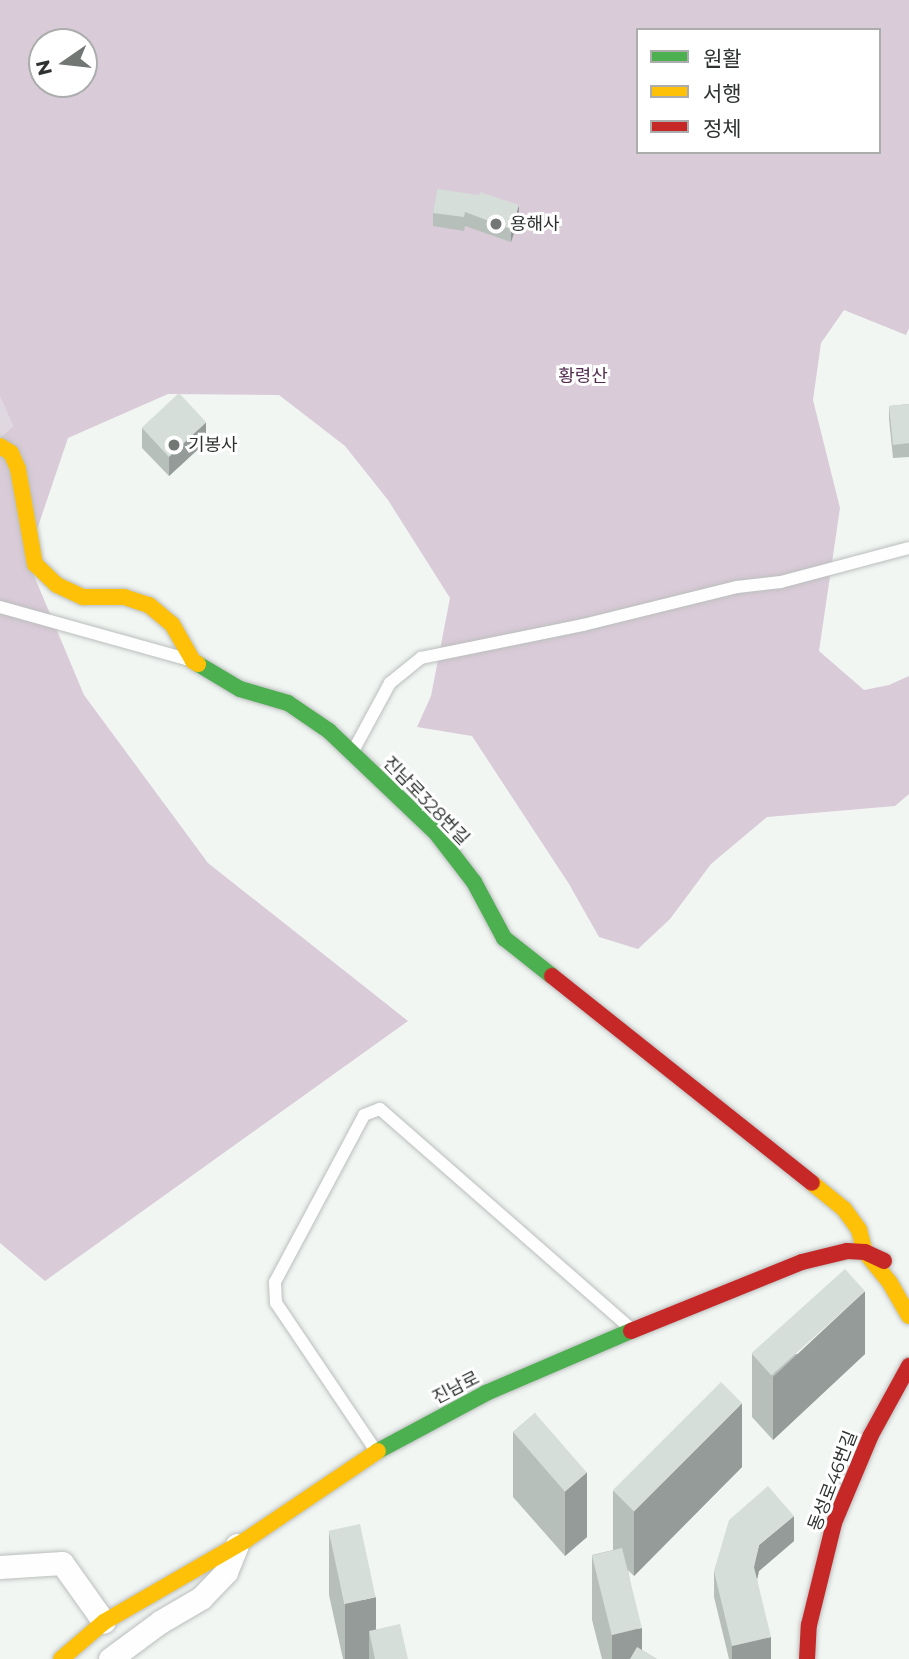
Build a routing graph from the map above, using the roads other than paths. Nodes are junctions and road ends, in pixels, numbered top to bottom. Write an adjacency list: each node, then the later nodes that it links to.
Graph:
1 (0, 446): 4 (street, 진남로328번길)
2 (909, 548): 5 (lane)
3 (0, 607): 4 (lane)
4 (193, 661): 5 (street, 진남로328번길)
5 (352, 753): 6 (street, 진남로328번길)
6 (865, 1252): 7 (street, 진남로); 8 (street, 진남로328번길); 9 (street, 진남로)
7 (900, 1268)
8 (909, 1317)
9 (632, 1330): 11 (street, 진남로); 11 (lane)
10 (909, 1366): 17 (street, 동성로46번길)
11 (376, 1452): 12 (street, 진남로)
12 (237, 1545): 14 (street, 진남로); 16 (street)
13 (0, 1567): 14 (street)
14 (104, 1622): 15 (street, 진남로)
15 (61, 1659)
16 (110, 1659)
17 (807, 1659)

